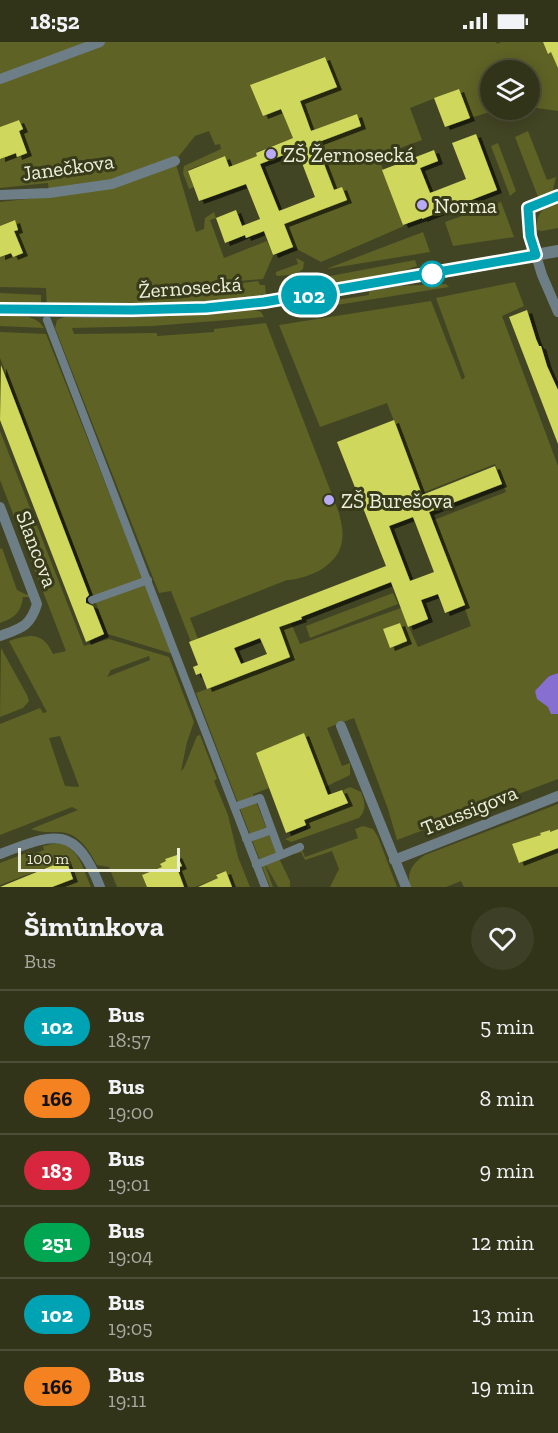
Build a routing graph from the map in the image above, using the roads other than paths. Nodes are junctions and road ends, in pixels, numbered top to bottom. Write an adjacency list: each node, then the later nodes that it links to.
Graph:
1 (100, 42): 2 (street)
2 (83, 45): 3 (street)
3 (0, 79)
4 (175, 161): 5 (street, Janečkova)
5 (0, 195)
6 (558, 196): 8 (street)
7 (558, 251): 8 (street, Žernosecká)
8 (536, 255): 9 (street, Žernosecká); 10 (street)
9 (0, 309)
10 (558, 312)
11 (47, 320): 13 (street)
12 (0, 507): 15 (street, Slancova)
13 (148, 580): 14 (street); 18 (street)
14 (92, 600)
15 (0, 636)
16 (341, 726): 24 (street)
17 (558, 796): 24 (street, Taussigova)
18 (234, 807): 19 (street); 20 (street)
19 (272, 830): 20 (street); 23 (street)
20 (246, 839): 25 (street)
21 (300, 847): 23 (street)
22 (0, 854): 26 (street)
23 (281, 855): 25 (street)
24 (394, 860): 28 (street)
25 (256, 865): 27 (street)
26 (100, 887)
27 (265, 887)
28 (406, 887)

